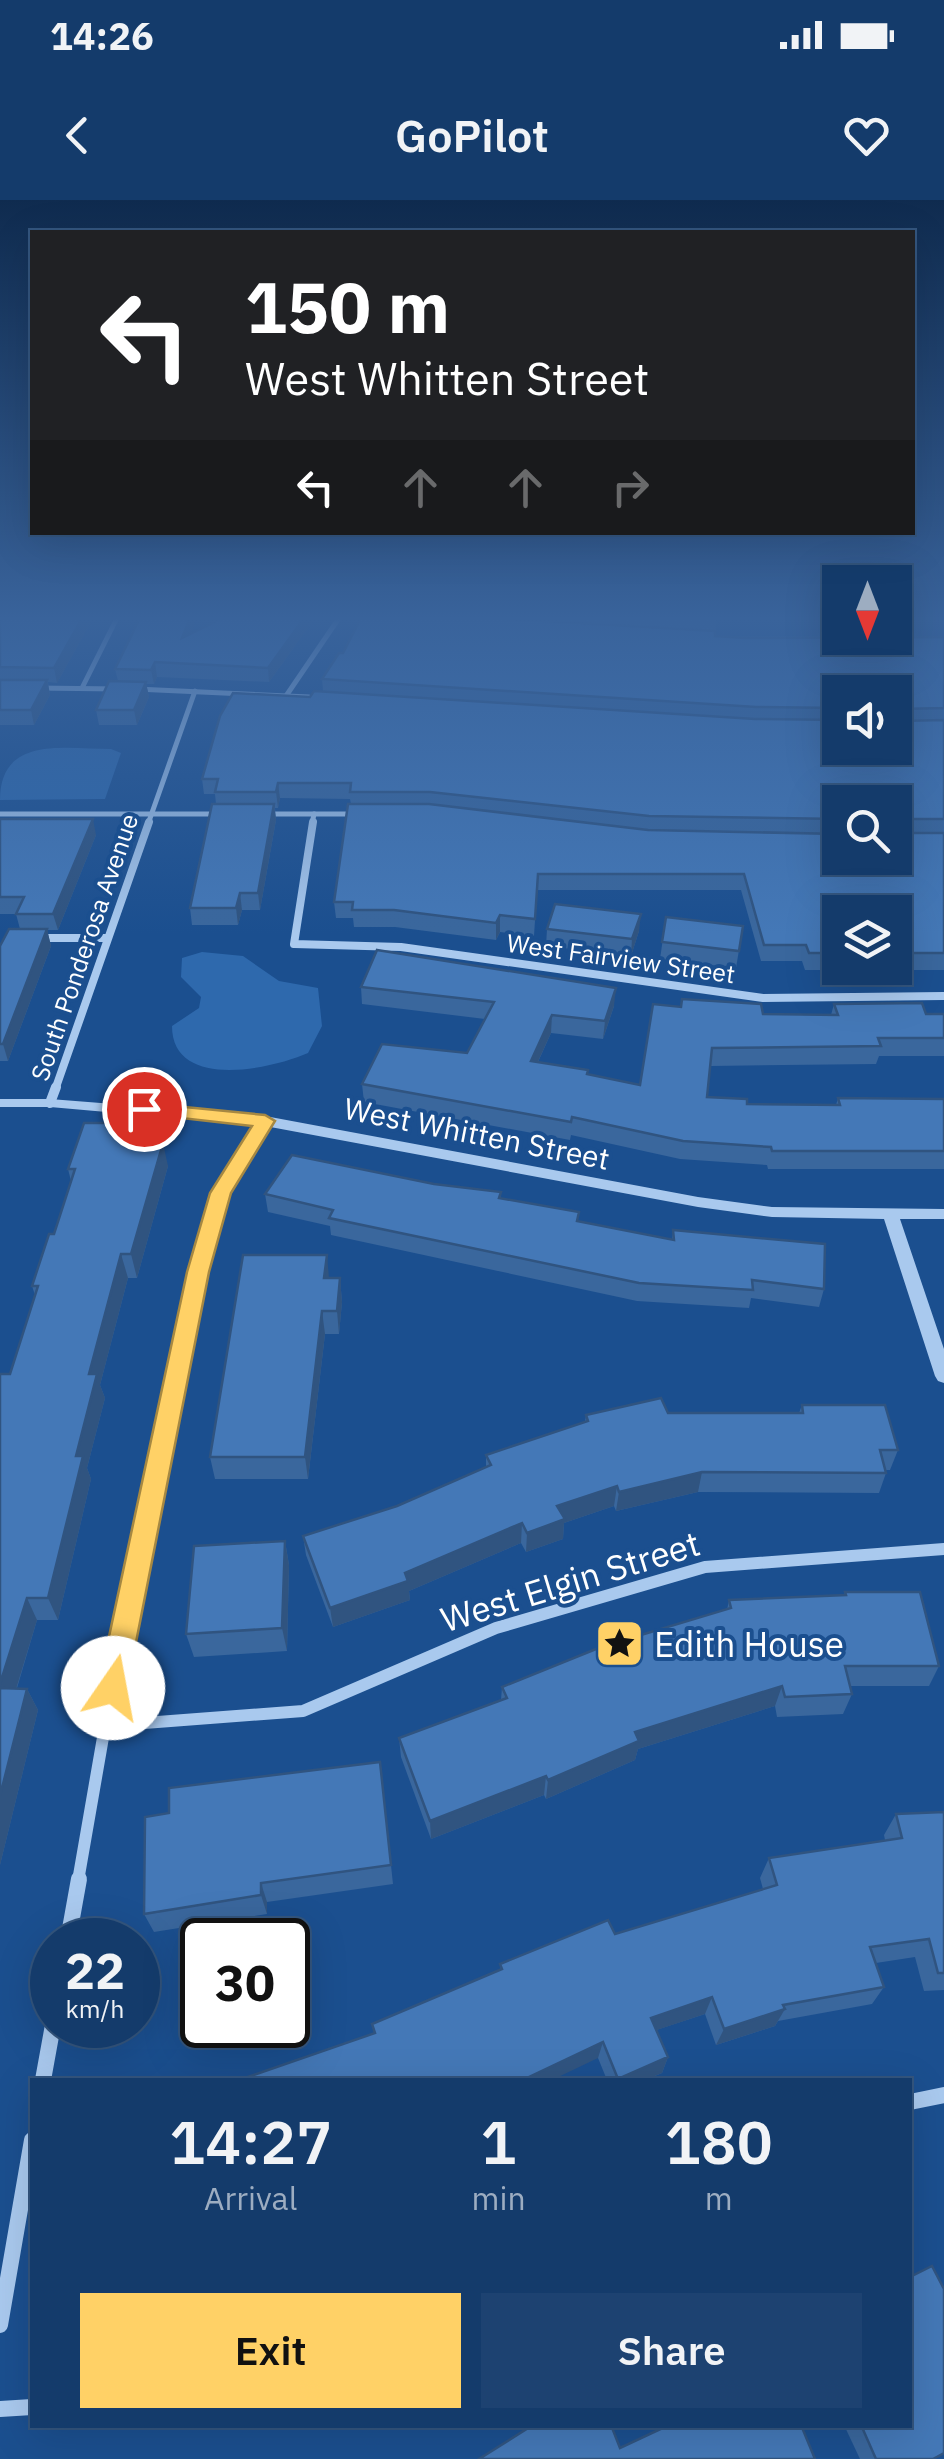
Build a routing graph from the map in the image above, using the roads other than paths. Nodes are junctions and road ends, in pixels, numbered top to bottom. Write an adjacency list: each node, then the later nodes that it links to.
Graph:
1 (183, 723): 3 (street, South Ponderosa Avenue)
2 (0, 814): 3 (street)
3 (152, 814): 4 (street); 9 (street, South Ponderosa Avenue)
4 (234, 814)
5 (253, 814): 6 (street)
6 (314, 814): 7 (street); 10 (street, West Fairview Street)
7 (362, 814)
8 (30, 938): 9 (street)
9 (108, 938): 11 (street, South Ponderosa Avenue)
10 (944, 996)
11 (50, 1102): 12 (street, West Whitten Street); 13 (street, West Whitten Street)
12 (0, 1103)
13 (265, 1121): 14 (street, West Whitten Street); 18 (street)
14 (890, 1214): 15 (street, West Whitten Street); 16 (street)
15 (944, 1214)
16 (944, 1376)
17 (944, 1549): 18 (street, West Elgin Street)
18 (105, 1726): 19 (street)
19 (72, 1918)
20 (48, 2048): 21 (street)
21 (43, 2078)
22 (944, 2095): 23 (street)
23 (912, 2102)
24 (30, 2152): 25 (street)
25 (0, 2325)
26 (30, 2407): 27 (street)
27 (0, 2409)

